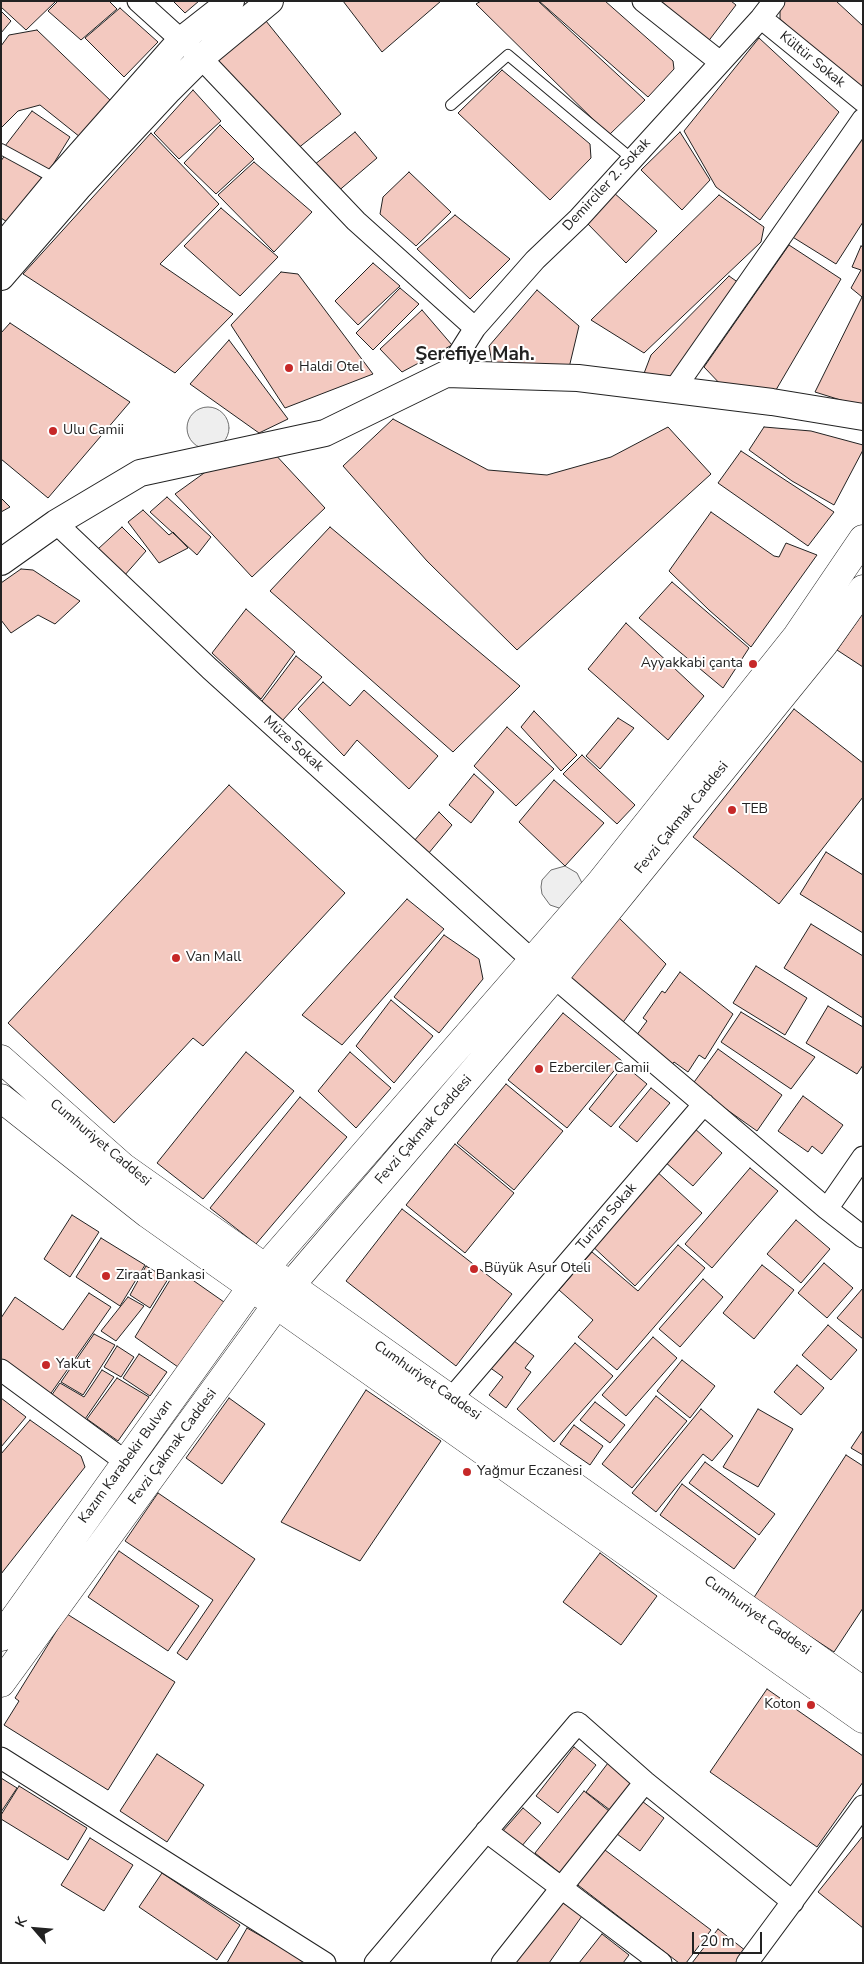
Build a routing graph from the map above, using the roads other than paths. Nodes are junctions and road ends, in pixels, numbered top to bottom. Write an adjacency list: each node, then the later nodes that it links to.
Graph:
1 (138, 1): 7 (street)
2 (231, 1): 7 (street)
3 (270, 1): 8 (street)
4 (643, 1): 9 (street)
5 (774, 1): 6 (street, Demirciler 2. Sokak)
6 (761, 18): 9 (street, Demirciler 2. Sokak); 10 (street, Kültür Sokak)
7 (180, 41): 8 (street); 15 (street)
8 (201, 58): 15 (street); 18 (street)
9 (720, 62): 14 (street, Demirciler 2. Sokak)
10 (863, 101)
11 (452, 104): 14 (lane)
12 (863, 119): 20 (street)
13 (1, 148): 15 (lane)
14 (632, 159): 18 (street, Demirciler 2. Sokak)
15 (68, 184): 16 (street); 17 (street)
16 (1, 248)
17 (1, 276)
18 (475, 328): 19 (street, Demirciler 2. Sokak)
19 (446, 374): 20 (street); 22 (street)
20 (673, 391): 21 (street)
21 (863, 417)
22 (56, 523): 24 (street); 26 (street, Müze Sokak)
23 (863, 539): 26 (main road, Fevzi Çakmak Caddesi)
24 (1, 562)
25 (863, 589): 27 (main road, Fevzi Çakmak Caddesi)
26 (533, 960): 34 (main road, Fevzi Çakmak Caddesi)
27 (554, 977): 30 (street); 35 (main road, Fevzi Çakmak Caddesi)
28 (1, 1059): 34 (main road, Cumhuriyet Caddesi)
29 (1, 1098): 34 (main road, Cumhuriyet Caddesi)
30 (704, 1104): 32 (street); 37 (street, Turizm Sokak)
31 (863, 1157): 32 (street)
32 (827, 1209): 33 (street)
33 (863, 1237)
34 (259, 1277): 35 (main road, Cumhuriyet Caddesi); 38 (main road, Kazım Karabekir Bulvarı)
35 (284, 1294): 37 (main road, Cumhuriyet Caddesi); 40 (main road, Fevzi Çakmak Caddesi); 42 (main road, Cumhuriyet Caddesi)
36 (1, 1370): 38 (street)
37 (451, 1398): 41 (main road, Cumhuriyet Caddesi)
38 (126, 1462): 39 (main road, Kazım Karabekir Bulvarı)
39 (1, 1637)
40 (1, 1683)
41 (863, 1691)
42 (863, 1719)
43 (1, 1758): 49 (street)
44 (645, 1782): 46 (street); 47 (street); 48 (street)
45 (863, 1806): 48 (street)
46 (486, 1831): 47 (street); 50 (street)
47 (561, 1888): 51 (street); 52 (street)
48 (793, 1902): 53 (street)
49 (325, 1963)
50 (375, 1963)
51 (502, 1963)
52 (660, 1963)
53 (747, 1963)

